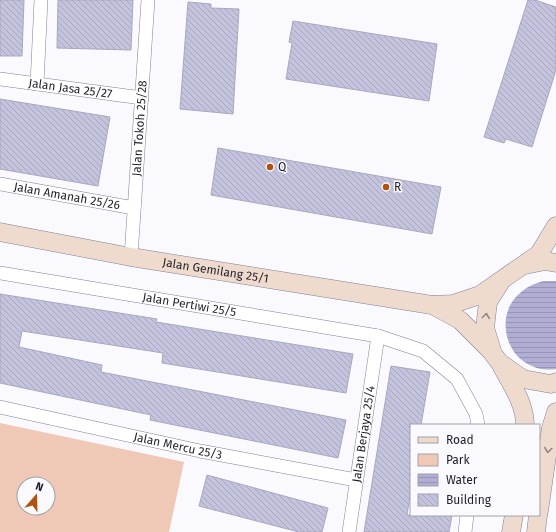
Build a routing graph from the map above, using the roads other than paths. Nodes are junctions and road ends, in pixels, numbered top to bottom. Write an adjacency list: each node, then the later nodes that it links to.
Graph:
1 (41, 0): 4 (street)
2 (148, 0): 5 (street, Jalan Tokoh 25/28)
3 (0, 79): 4 (street, Jalan Jasa 25/27)
4 (37, 84): 5 (street, Jalan Jasa 25/27)
5 (142, 98): 7 (street, Jalan Tokoh 25/28)
6 (0, 184): 7 (street, Jalan Amanah 25/26)
7 (134, 208): 10 (street, Jalan Tokoh 25/28)
8 (556, 226): 12 (street, Jalan Gemilang 25/1)
9 (0, 232): 10 (street, Jalan Gemilang 25/1)
10 (131, 257): 15 (street, Jalan Gemilang 25/1)
11 (556, 263): 12 (street)
12 (522, 266): 14 (street, Jalan Gemilang 25/1)
13 (0, 274): 16 (street, Jalan Pertiwi 25/5)
14 (502, 279): 15 (street, Jalan Gemilang 25/1); 17 (street, one-way to 14)
15 (432, 305): 17 (street, Jalan Gemilang 25/1)
16 (378, 336): 21 (street, Jalan Pertiwi 25/5); 23 (street, Jalan Berjaya 25/4)
17 (496, 358): 18 (street); 22 (street)
18 (556, 382)
19 (0, 407): 23 (street, Jalan Mercu 25/3)
20 (556, 412): 24 (street, one-way to 24)
21 (478, 424)
22 (526, 424)
23 (356, 480): 28 (street, Jalan Berjaya 25/4)
24 (540, 504)
25 (467, 516): 29 (street)
26 (514, 516): 30 (street)
27 (538, 516): 31 (street)
28 (349, 532)
29 (465, 532)
30 (512, 532)
31 (536, 532)

